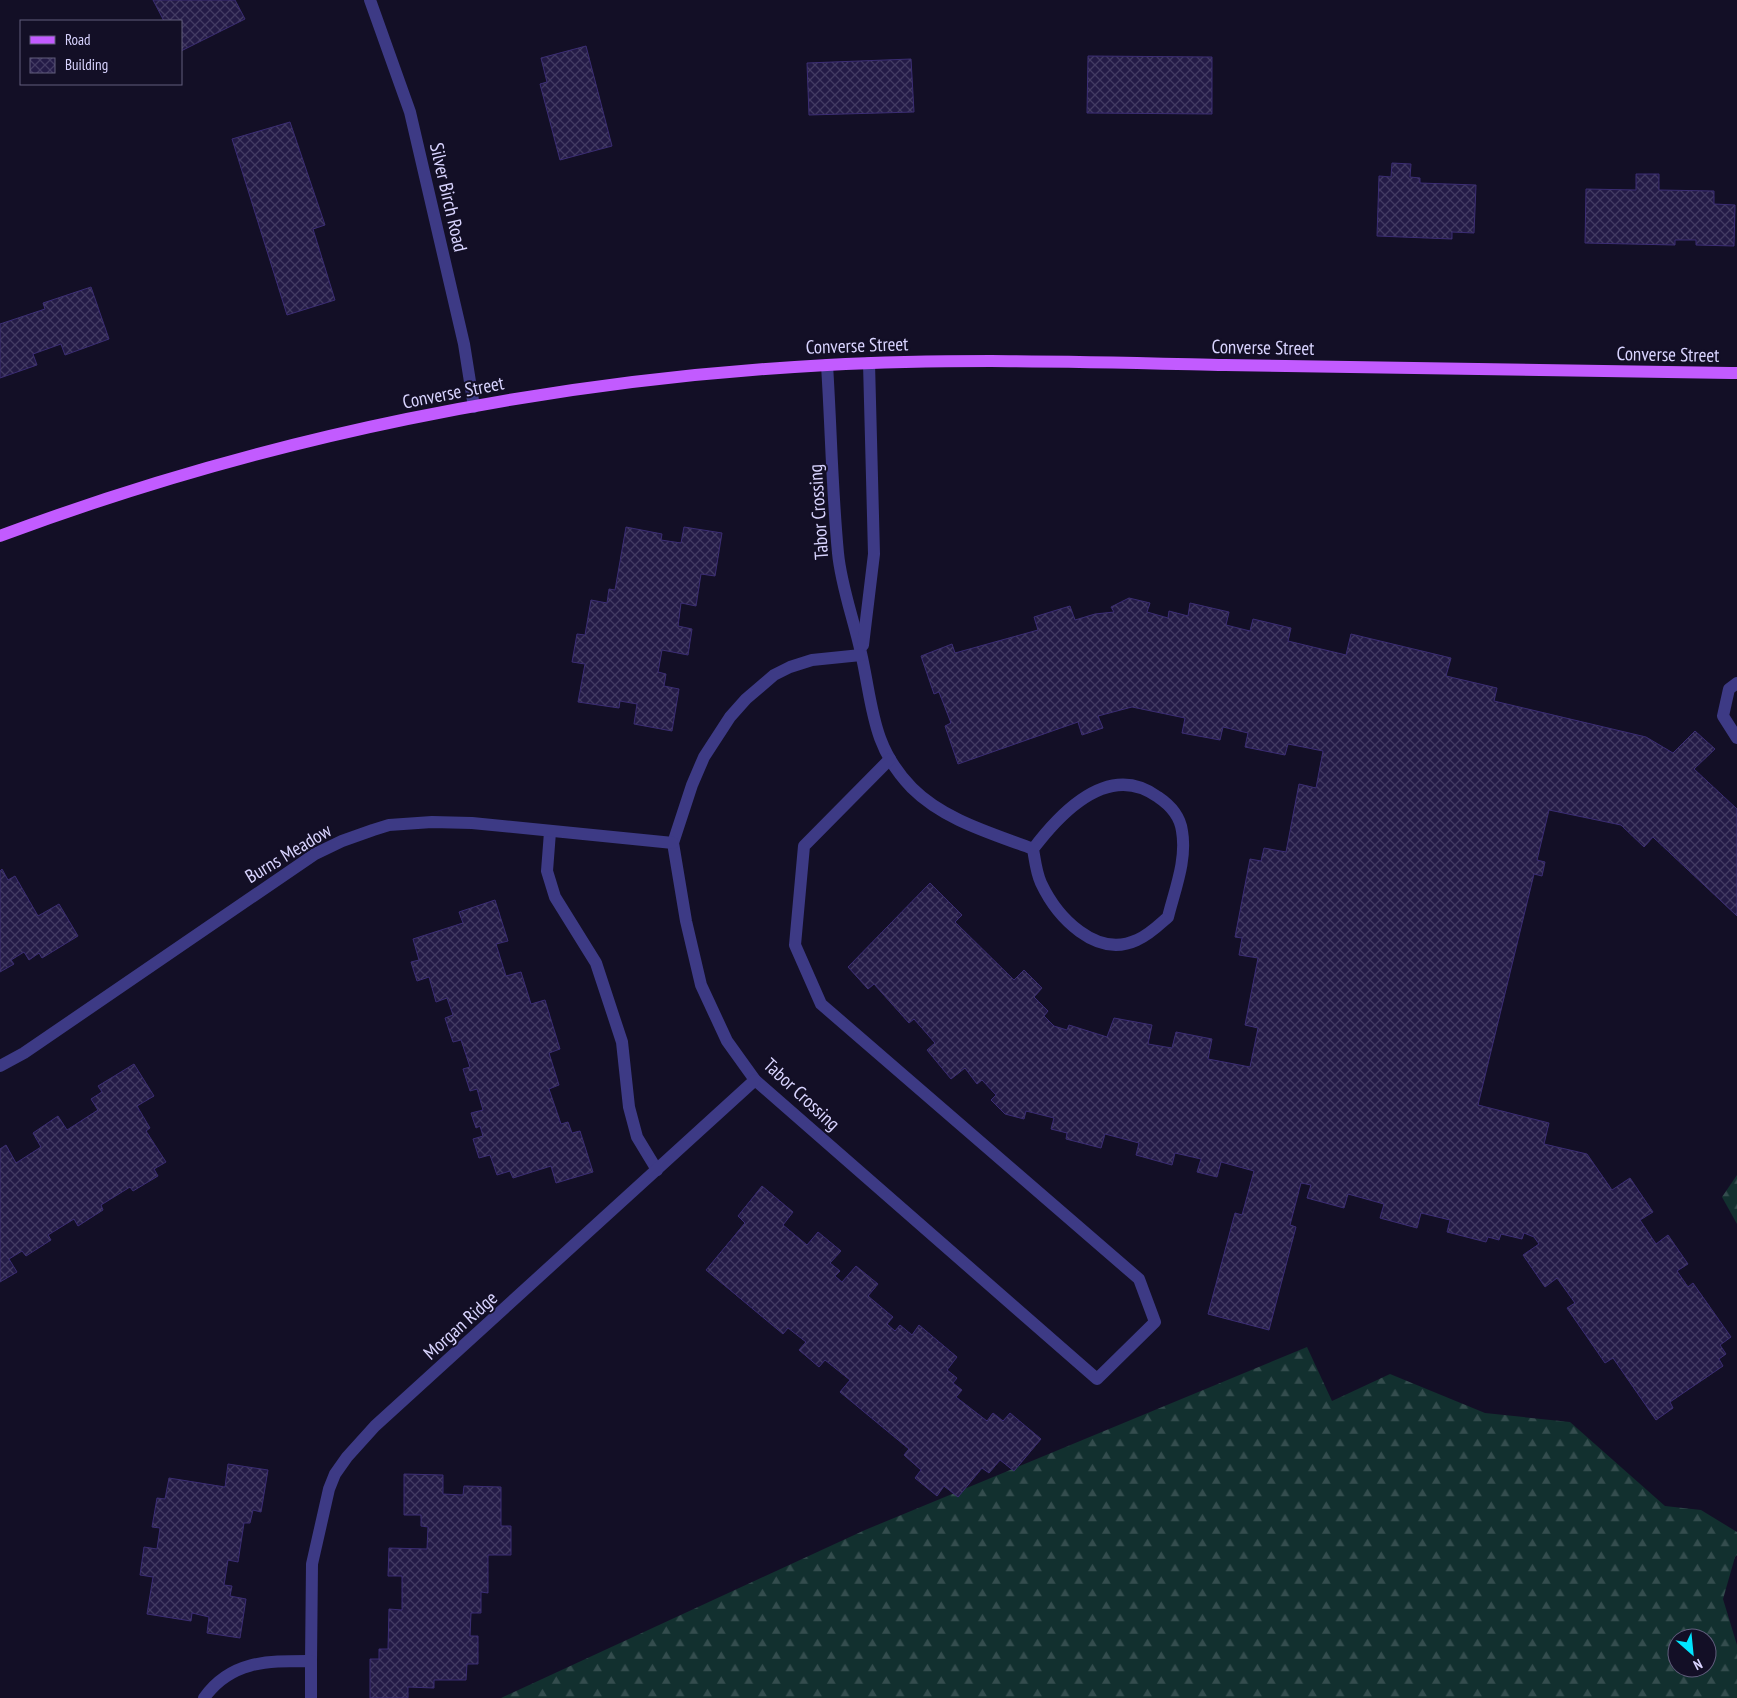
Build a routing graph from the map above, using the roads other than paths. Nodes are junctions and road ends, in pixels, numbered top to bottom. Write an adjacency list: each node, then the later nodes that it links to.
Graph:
1 (370, 0): 5 (street, Silver Birch Road)
2 (869, 363): 3 (main road, Converse Street); 4 (main road, Converse Street); 7 (street)
3 (827, 365): 5 (main road, Converse Street); 7 (street, Tabor Crossing)
4 (1737, 373)
5 (474, 407): 6 (main road, Converse Street)
6 (0, 536)
7 (861, 655): 10 (street); 12 (street, Tabor Crossing)
8 (1737, 683): 9 (street)
9 (1737, 738)
10 (890, 758): 13 (street); 15 (street, Tabor Crossing)
11 (550, 832): 12 (street, Burns Meadow); 14 (street, Burns Meadow); 16 (street)
12 (673, 843): 15 (street, Tabor Crossing)
13 (1033, 849): 13 (street)
14 (0, 1066)
15 (755, 1080): 16 (street, Morgan Ridge)
16 (657, 1170): 17 (street, Morgan Ridge)
17 (311, 1661): 18 (street); 19 (street, Morgan Ridge)
18 (204, 1698)
19 (311, 1698)

